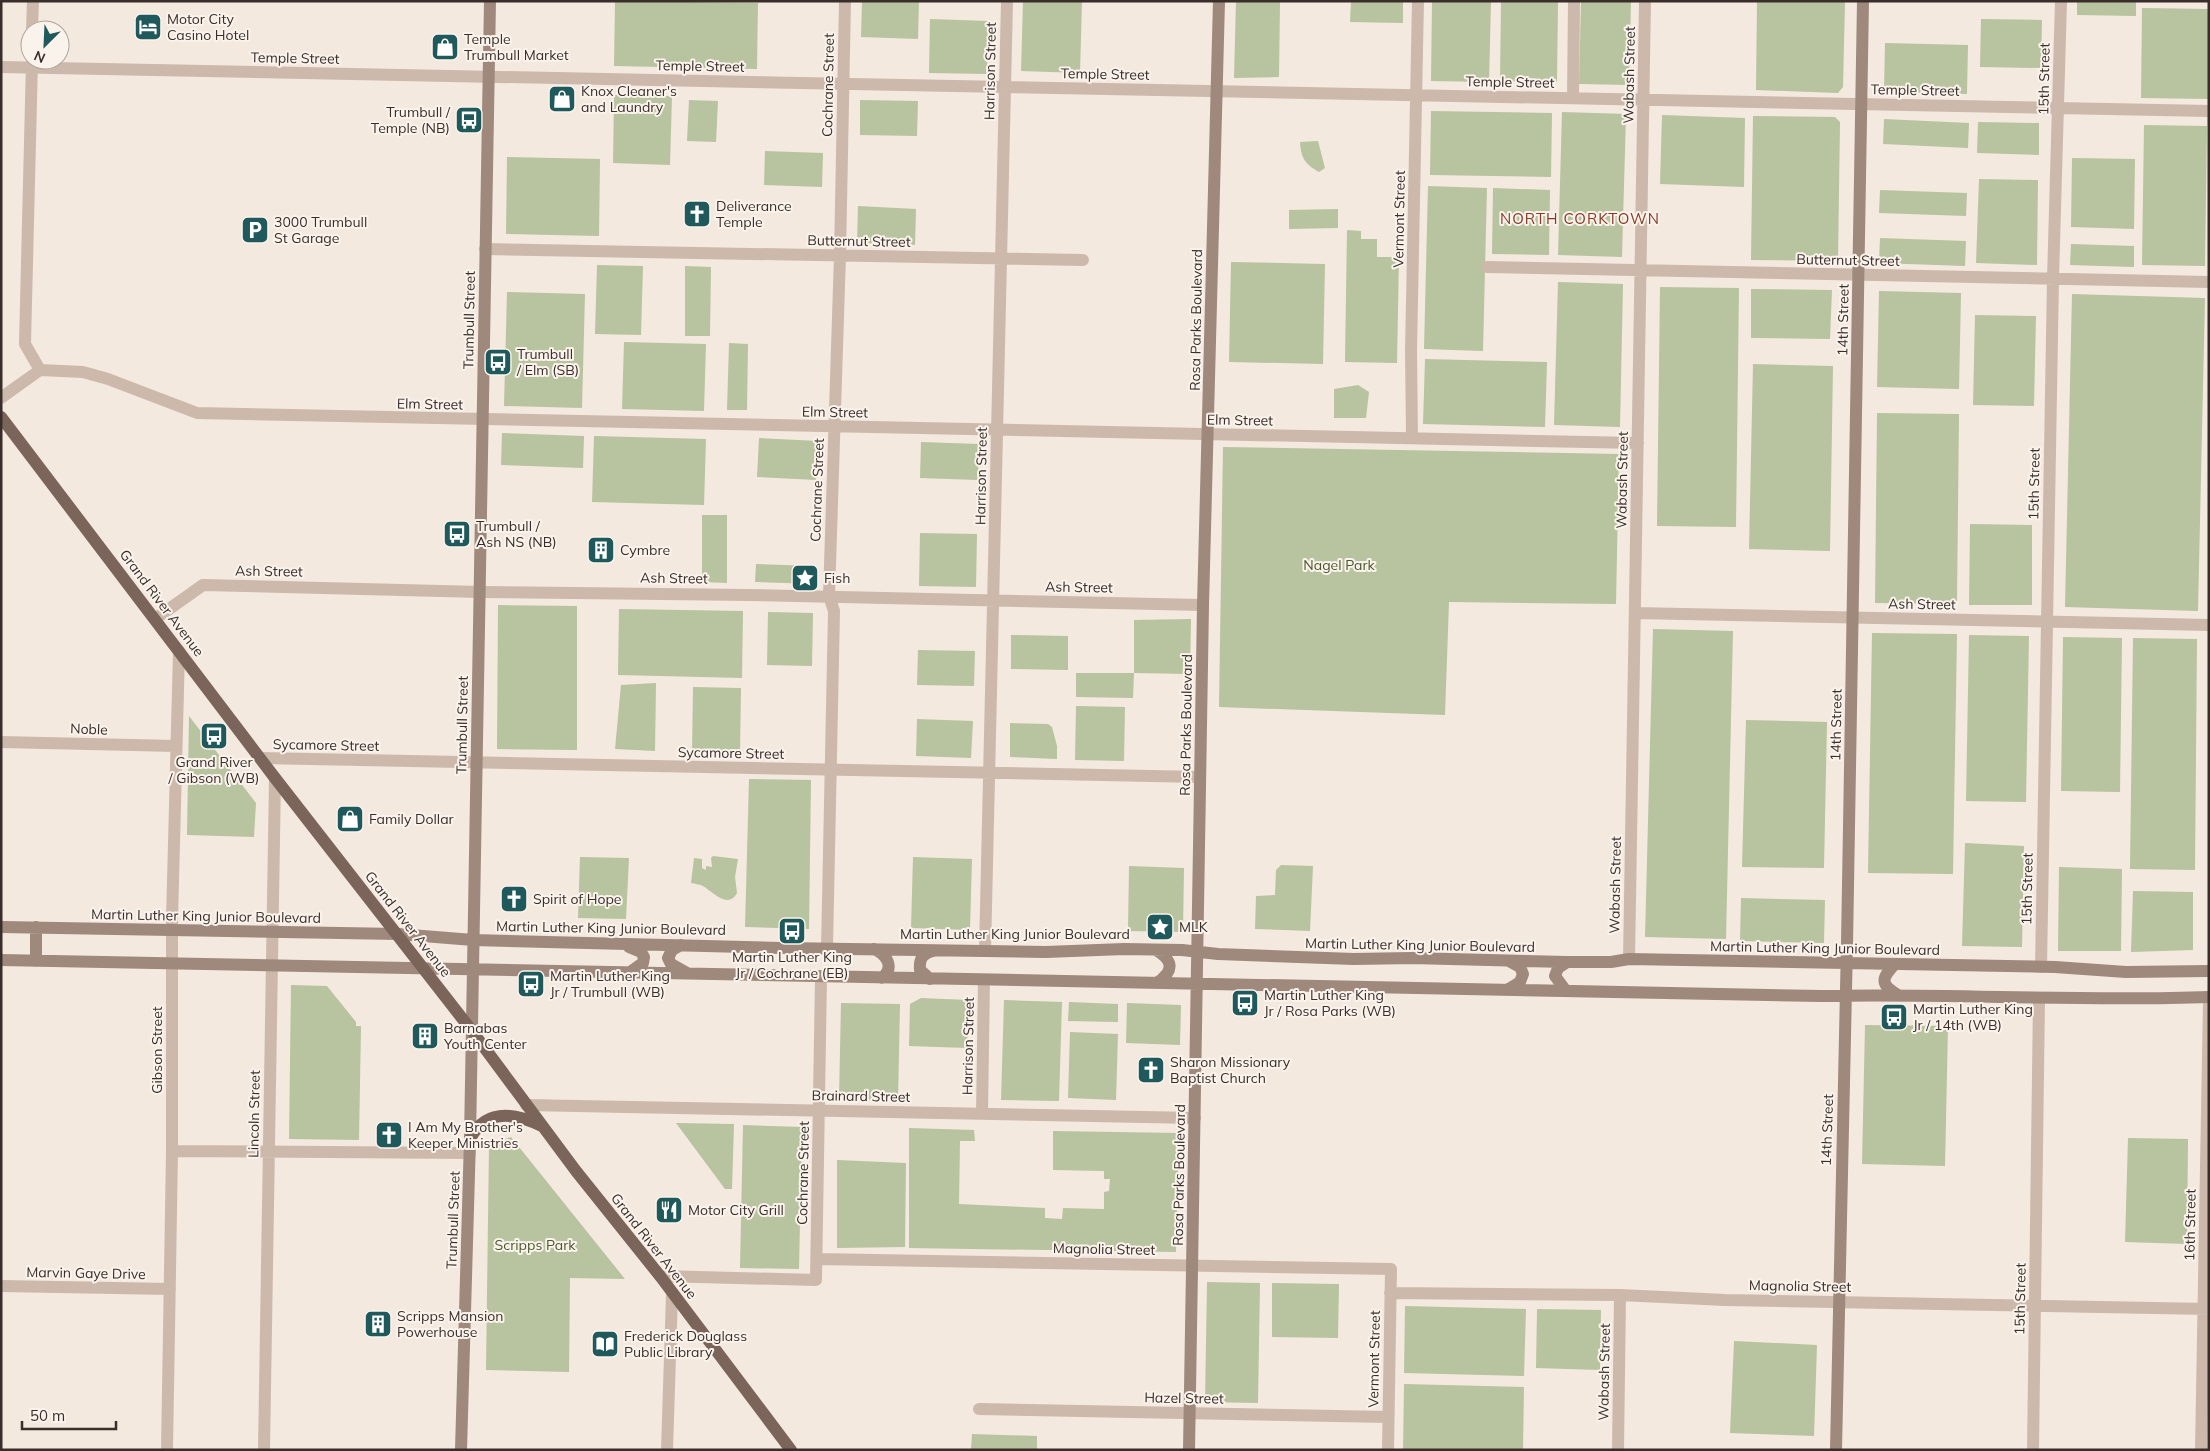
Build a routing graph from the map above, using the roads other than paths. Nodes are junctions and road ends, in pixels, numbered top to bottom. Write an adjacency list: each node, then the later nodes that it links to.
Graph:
1 (33, 1): 11 (street)
2 (490, 1): 16 (main road, Trumbull Street)
3 (845, 1): 17 (street, Cochrane Street)
4 (1007, 1): 18 (street, Harrison Street)
5 (1219, 1): 19 (main road, Rosa Parks Boulevard)
6 (1418, 1): 20 (street, Vermont Street)
7 (1574, 1): 21 (street)
8 (1645, 1): 22 (street, Wabash Street)
9 (1863, 1): 23 (main road, 14th Street)
10 (2061, 1): 24 (street, 15th Street)
11 (32, 20)
12 (20, 65): 14 (street, Temple Street)
13 (70, 65): 16 (street, Temple Street)
14 (1, 67)
15 (31, 70): 35 (street)
16 (488, 77): 17 (street, Temple Street); 26 (main road, Trumbull Street)
17 (843, 84): 18 (street, Temple Street); 27 (street, Cochrane Street)
18 (1004, 87): 19 (street, Temple Street); 28 (street, Harrison Street)
19 (1216, 91): 20 (street, Temple Street); 41 (main road, Rosa Parks Boulevard)
20 (1415, 95): 21 (street, Temple Street); 42 (street, Vermont Street)
21 (1572, 98): 22 (street, Temple Street)
22 (1644, 100): 23 (street, Temple Street); 31 (street, Wabash Street)
23 (1861, 104): 24 (street, Temple Street); 32 (main road, 14th Street)
24 (2059, 108): 25 (street, Temple Street); 33 (street, 15th Street)
25 (2209, 111)
26 (486, 249): 27 (street, Butternut Street); 38 (main road, Trumbull Street)
27 (840, 255): 28 (street, Butternut Street); 39 (street, Cochrane Street)
28 (1002, 258): 29 (street, Butternut Street); 40 (street, Harrison Street)
29 (1083, 260)
30 (1487, 268): 31 (street, Butternut Street)
31 (1640, 271): 32 (street, Butternut Street); 43 (street, Wabash Street)
32 (1858, 275): 33 (street, Butternut Street); 49 (main road, 14th Street)
33 (2053, 279): 34 (street, Butternut Street); 51 (street, 15th Street)
34 (2209, 282)
35 (40, 370): 36 (street); 38 (street, Elm Street)
36 (1, 398)
37 (1, 416): 50 (main road, Grand River Avenue)
38 (482, 420): 39 (street, Elm Street); 44 (main road, Trumbull Street)
39 (834, 426): 40 (street, Elm Street); 45 (street, Cochrane Street)
40 (996, 430): 41 (street, Elm Street); 46 (street, Harrison Street)
41 (1208, 434): 42 (street, Elm Street); 47 (main road, Rosa Parks Boulevard)
42 (1412, 438): 43 (street, Elm Street)
43 (1638, 443): 48 (street, Wabash Street)
44 (480, 592): 45 (street, Ash Street); 50 (street, Ash Street); 57 (main road, Trumbull Street)
45 (829, 596): 46 (street, Ash Street); 58 (street, Cochrane Street)
46 (993, 600): 47 (street, Ash Street); 59 (street, Harrison Street)
47 (1203, 605): 60 (main road, Rosa Parks Boulevard)
48 (1635, 613): 49 (street, Ash Street); 76 (street, Wabash Street)
49 (1853, 618): 51 (street, Ash Street); 82 (main road, 14th Street)
50 (155, 619): 53 (main road, Grand River Avenue)
51 (2047, 621): 52 (street, Ash Street); 85 (street, 15th Street)
52 (2209, 625)
53 (179, 651): 55 (street, Gibson Street); 56 (main road, Grand River Avenue)
54 (1, 742): 55 (street, Noble)
55 (176, 746): 64 (street, Gibson Street)
56 (260, 758): 57 (street, Sycamore Street); 61 (main road, Grand River Avenue)
57 (476, 763): 58 (street, Sycamore Street); 67 (main road, Trumbull Street)
58 (832, 770): 59 (street, Sycamore Street); 70 (street, Cochrane Street)
59 (990, 773): 60 (street, Sycamore Street); 75 (street, Harrison Street)
60 (1200, 777): 74 (main road, Rosa Parks Boulevard)
61 (275, 778): 65 (street, Lincoln Street); 66 (main road, Grand River Avenue)
62 (1, 927): 63 (main road, Martin Luther King Junior Boulevard)
63 (36, 927): 64 (main road, Martin Luther King Junior Boulevard); 78 (main road)
64 (173, 930): 65 (main road, Martin Luther King Junior Boulevard); 81 (street, Gibson Street)
65 (272, 932): 66 (main road, Martin Luther King Junior Boulevard); 84 (street, Lincoln Street)
66 (398, 934): 67 (main road, Martin Luther King Junior Boulevard); 86 (main road, Grand River Avenue)
67 (474, 940): 68 (main road, Martin Luther King Junior Boulevard); 87 (main road, Trumbull Street)
68 (624, 944): 69 (main road, Martin Luther King Junior Boulevard); 89 (main road)
69 (681, 944): 70 (main road, Martin Luther King Junior Boulevard); 90 (main road)
70 (827, 948): 71 (main road, Martin Luther King Junior Boulevard)
71 (874, 949): 72 (main road, Martin Luther King Junior Boulevard); 92 (main road)
72 (935, 950): 75 (main road, Martin Luther King Junior Boulevard); 93 (main road)
73 (1156, 950): 74 (main road, Martin Luther King Junior Boulevard); 75 (main road, Martin Luther King Junior Boulevard); 95 (main road)
74 (1197, 950): 79 (main road, Martin Luther King Junior Boulevard); 96 (main road, Rosa Parks Boulevard)
75 (986, 951)
76 (1629, 959): 80 (main road, Martin Luther King Junior Boulevard); 82 (main road, Martin Luther King Junior Boulevard)
77 (1, 960): 78 (main road)
78 (36, 961): 81 (main road)
79 (1508, 961): 80 (main road, Martin Luther King Junior Boulevard); 97 (main road)
80 (1567, 962): 98 (main road)
81 (172, 963): 84 (main road); 110 (street, Gibson Street)
82 (1847, 963): 83 (main road, Martin Luther King Junior Boulevard); 100 (main road, 14th Street)
83 (1896, 964): 85 (main road, Martin Luther King Junior Boulevard); 99 (main road)
84 (271, 966): 86 (main road); 111 (street, Lincoln Street)
85 (2040, 967): 88 (main road, Martin Luther King Junior Boulevard)
86 (423, 969): 87 (main road); 103 (main road, Grand River Avenue)
87 (473, 970): 89 (main road); 103 (main road, Trumbull Street)
88 (2209, 971)
89 (629, 973): 90 (main road)
90 (689, 974): 91 (main road)
91 (822, 976): 92 (main road); 105 (street, Cochrane Street)
92 (882, 978): 93 (main road)
93 (930, 979): 94 (main road)
94 (984, 980): 95 (main road); 106 (street, Harrison Street)
95 (1157, 983): 96 (main road)
96 (1197, 984): 97 (main road); 107 (main road, Rosa Parks Boulevard)
97 (1507, 990): 98 (main road)
98 (1566, 991): 100 (main road)
99 (1898, 995): 100 (main road); 102 (main road)
100 (1846, 996): 122 (main road, 14th Street)
101 (2209, 998): 102 (main road); 124 (street, 16th Street)
102 (2039, 999): 123 (street, 15th Street)
103 (472, 1031): 104 (main road, Grand River Avenue); 109 (main road, Trumbull Street)
104 (526, 1105): 105 (street, Brainard Street); 108 (main road, Grand River Avenue)
105 (819, 1110): 106 (street, Brainard Street); 113 (street, Cochrane Street)
106 (982, 1114): 107 (street, Brainard Street)
107 (1194, 1118): 114 (main road, Rosa Parks Boulevard)
108 (542, 1126): 109 (main road); 116 (main road, Grand River Avenue)
109 (470, 1139): 112 (main road, Trumbull Street)
110 (172, 1151): 111 (street); 118 (street, Gibson Street)
111 (269, 1152): 112 (street); 129 (street, Lincoln Street)
112 (470, 1154): 130 (main road, Trumbull Street)
113 (817, 1259): 114 (street, Magnolia Street); 116 (street, Cochrane Street)
114 (1192, 1265): 115 (street, Magnolia Street); 126 (main road, Rosa Parks Boulevard)
115 (1391, 1269): 119 (street, Vermont Street)
116 (660, 1276): 120 (main road, Grand River Avenue)
117 (1, 1286): 118 (street, Marvin Gaye Drive)
118 (170, 1289): 128 (street, Gibson Street)
119 (1390, 1293): 121 (street, Magnolia Street); 127 (street, Vermont Street)
120 (672, 1294): 131 (street); 132 (main road, Grand River Avenue)
121 (1620, 1295): 122 (street, Magnolia Street); 135 (street, Wabash Street)
122 (1839, 1302): 123 (street, Magnolia Street); 136 (main road, 14th Street)
123 (2035, 1306): 124 (street, Magnolia Street); 137 (street, 15th Street)
124 (2206, 1309): 138 (street, 16th Street)
125 (979, 1409): 126 (street, Hazel Street)
126 (1190, 1413): 127 (street, Hazel Street); 133 (main road, Rosa Parks Boulevard)
127 (1388, 1417): 134 (street, Vermont Street)
128 (167, 1450)
129 (264, 1450)
130 (461, 1450)
131 (667, 1450)
132 (791, 1450)
133 (1189, 1450)
134 (1388, 1450)
135 (1618, 1450)
136 (1836, 1450)
137 (2033, 1450)
138 (2201, 1450)

